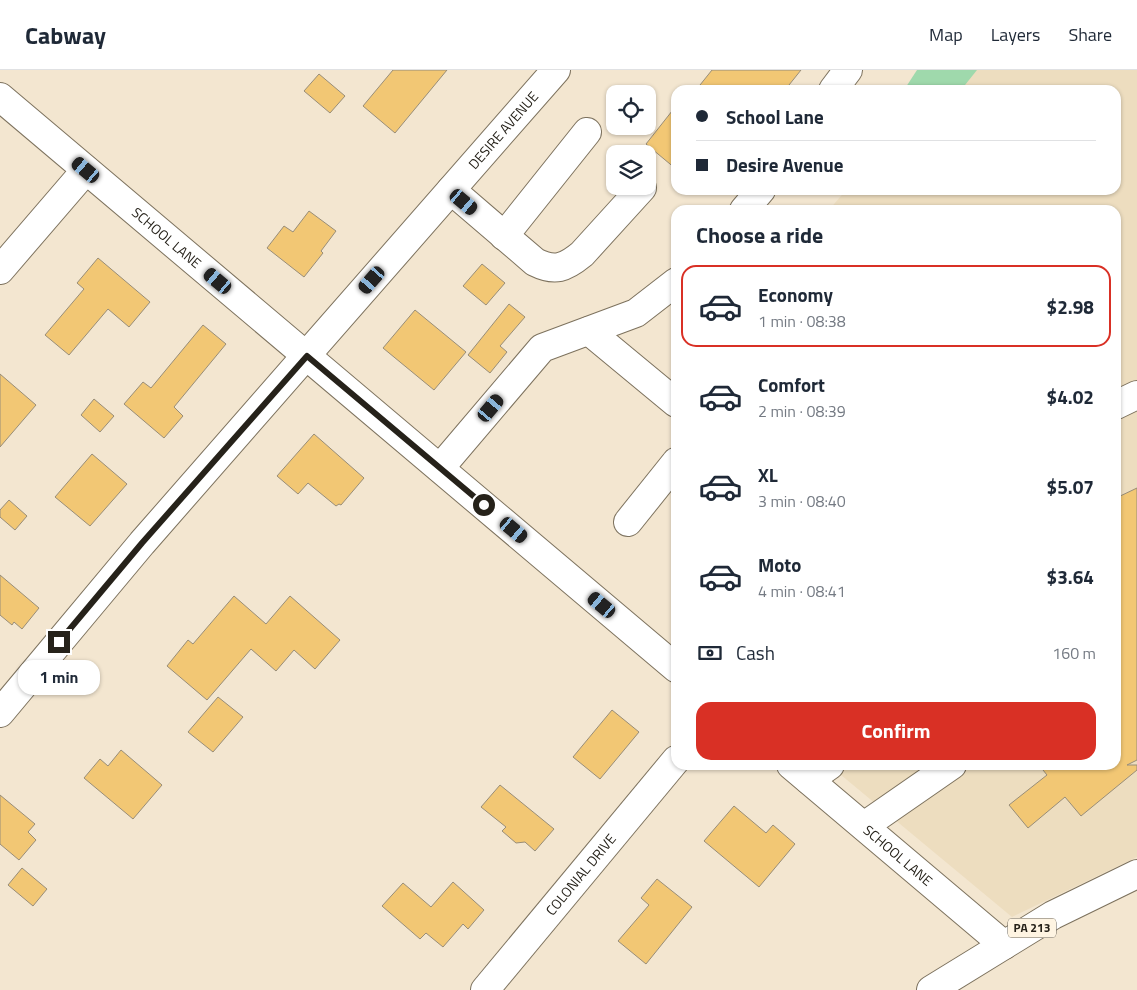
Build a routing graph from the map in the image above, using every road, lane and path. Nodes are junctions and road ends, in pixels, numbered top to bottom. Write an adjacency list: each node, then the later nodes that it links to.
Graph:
1 (556, 70): 7 (street, DESIRE AVENUE)
2 (848, 70): 3 (street)
3 (837, 85)
4 (0, 97): 6 (street, SCHOOL LANE)
5 (587, 132): 11 (street)
6 (86, 170): 12 (street); 15 (street, SCHOOL LANE)
7 (451, 190): 11 (street); 15 (street, DESIRE AVENUE)
8 (636, 195): 11 (street)
9 (757, 195): 10 (street)
10 (748, 205)
11 (504, 236)
12 (0, 270)
13 (671, 286): 14 (street)
14 (589, 331): 17 (street); 19 (street)
15 (307, 356): 19 (street, SCHOOL LANE); 23 (street, DESIRE AVENUE)
16 (1137, 395): 18 (street)
17 (671, 399)
18 (1121, 403)
19 (440, 468): 22 (street, SCHOOL LANE)
20 (671, 468): 21 (street)
21 (628, 522)
22 (671, 664)
23 (0, 713)
24 (671, 766): 30 (street, COLONIAL DRIVE)
25 (810, 770): 27 (street, SCHOOL LANE)
26 (945, 770): 27 (street)
27 (864, 826): 29 (street, SCHOOL LANE)
28 (1135, 881): 29 (street, PA 213)
29 (1004, 945): 31 (street, PA 213)
30 (485, 990)
31 (931, 990)

